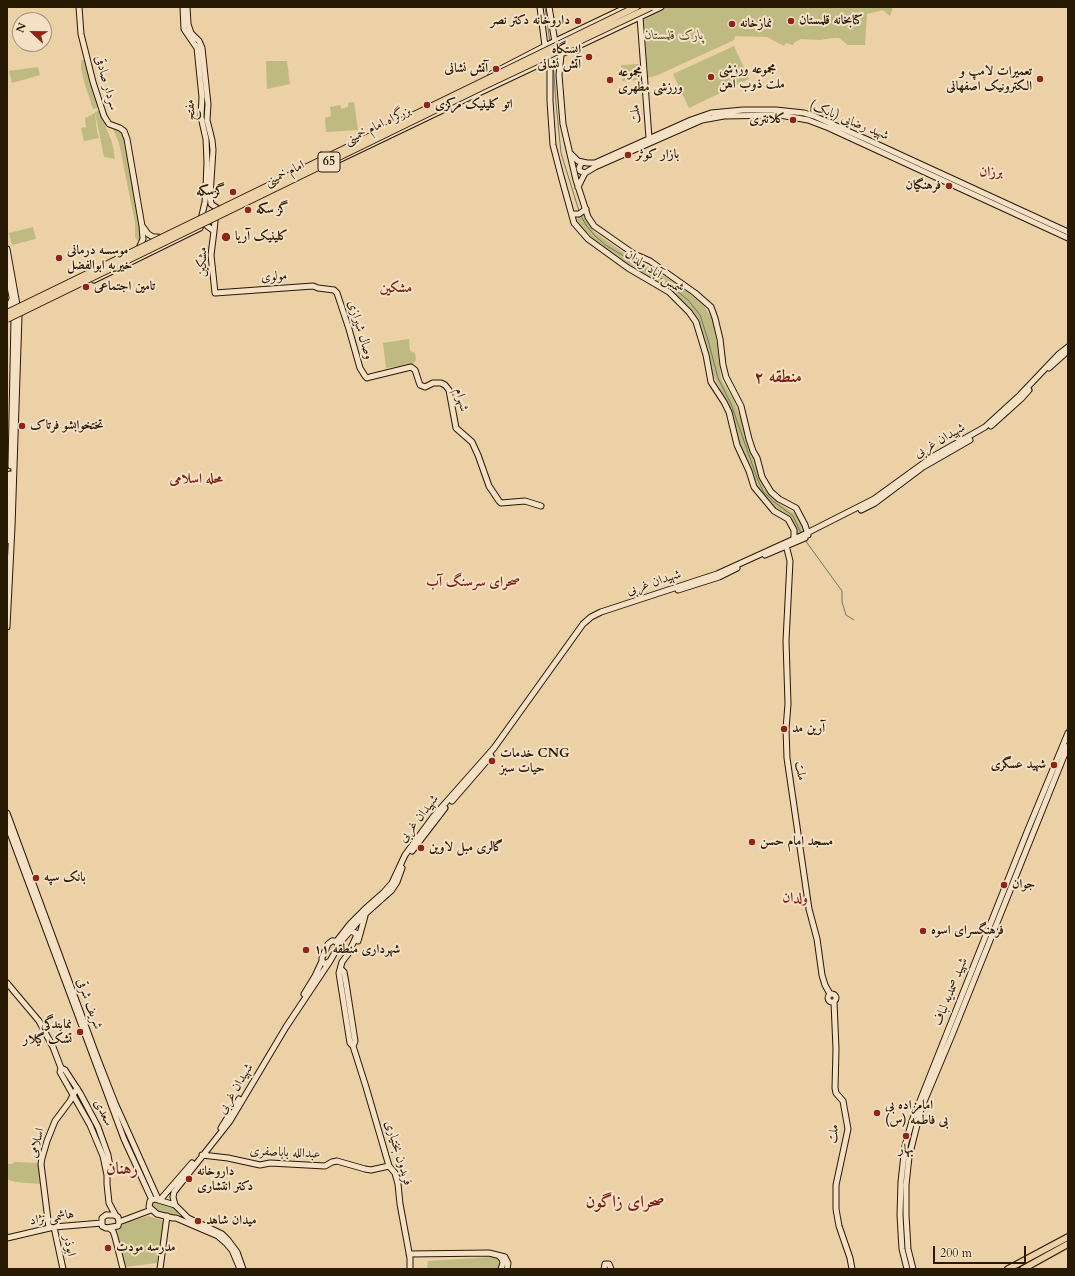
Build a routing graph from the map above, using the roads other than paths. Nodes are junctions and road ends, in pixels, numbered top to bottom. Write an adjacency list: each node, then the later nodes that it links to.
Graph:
1 (79, 7): 38 (main road, سردار صادقی)
2 (183, 7): 30 (main road, مفتح)
3 (187, 7): 29 (main road, مفتح)
4 (540, 7): 16 (main road)
5 (549, 7): 14 (main road)
6 (627, 7): 11 (main road, امام خمینی)
7 (636, 7): 50 (highway, بزرگراه امام خمینی / 65, bridge)
8 (651, 7): 52 (highway, بزرگراه امام خمینی / 65, bridge)
9 (661, 7): 10 (main road, امام خمینی)
10 (640, 17): 13 (main road, امام خمینی); 24 (main road, ملت)
11 (587, 26): 12 (main road, امام خمینی); 13 (main road)
12 (580, 30): 14 (main road, امام خمینی); 15 (main road)
13 (593, 40): 15 (main road, امام خمینی)
14 (555, 42): 16 (main road, امام خمینی)
15 (587, 43): 17 (main road, امام خمینی)
16 (545, 46): 21 (main road, امام خمینی)
17 (561, 55): 18 (main road, امام خمینی); 20 (main road)
18 (548, 60): 19 (main road, شمس آباد ولدان); 22 (main road, امام خمینی)
19 (549, 75): 20 (main road); 33 (main road, شمس آباد ولدان)
20 (559, 75): 25 (main road)
21 (455, 93): 22 (main road); 31 (main road, امام خمینی)
22 (459, 102): 36 (main road, امام خمینی)
23 (735, 113): 24 (main road, شهید رضایی (بابک)); 27 (main road, شهید رضایی (بابک)); 35 (main road, شهید رضایی (بابک))
24 (649, 138): 26 (main road, شهید رضایی (بابک))
25 (570, 153): 26 (main road); 28 (main road)
26 (582, 162): 27 (main road)
27 (585, 173): 28 (main road)
28 (578, 187): 32 (main road)
29 (211, 204): 30 (main road); 31 (main road)
30 (204, 205): 34 (main road, مفتح)
31 (217, 208): 34 (main road, امام خمینی)
32 (586, 209): 33 (main road); 60 (main road)
33 (572, 214): 61 (main road, شمس آباد ولدان)
34 (202, 215): 41 (main road, امام خمینی)
35 (1026, 216): 40 (main road, شهید رضایی (بابک)); 42 (main road, شهید رضایی (بابک))
36 (215, 220): 37 (main road, امام خمینی); 39 (main road, مشکین)
37 (206, 225): 39 (main road); 51 (main road, امام خمینی)
38 (142, 226): 41 (main road); 43 (main road, سردار صادقی)
39 (214, 231): 47 (main road, مشکین)
40 (1068, 232)
41 (158, 237): 43 (main road, امام خمینی)
42 (1068, 238)
43 (140, 246): 49 (main road, امام خمینی)
44 (7, 249): 49 (main road)
45 (7, 272): 48 (main road)
46 (334, 290): 47 (main road, مولوی); 57 (main road, وصال شیرازی)
47 (215, 293)
48 (12, 296): 49 (main road); 50 (main road)
49 (16, 306): 50 (main road, امام خمینی); 51 (main road)
50 (7, 311)
51 (17, 317): 52 (main road, امام خمینی); 54 (main road); 58 (main road)
52 (7, 321)
53 (8, 334): 54 (main road)
54 (14, 336): 58 (main road)
55 (1068, 347): 60 (main road, شهیدان غربی)
56 (1068, 351): 60 (main road, شهیدان غربی)
57 (365, 376): 59 (main road, شهرام)
58 (14, 414): 62 (main road); 64 (main road)
59 (541, 506)
60 (808, 534): 61 (main road, شهیدان غربی); 63 (main road, شهیدان غربی)
61 (794, 539): 63 (main road, شهیدان غربی)
62 (7, 541)
63 (786, 544): 72 (main road, شهیدان غربی); 74 (main road, شهیدان غربی); 119 (main road, ملت)
64 (9, 551): 65 (main road)
65 (7, 627)
66 (1068, 733): 69 (main road, شهید صمدیه لباف)
67 (1068, 746): 69 (main road, شهید صمدیه لباف)
68 (7, 813): 71 (main road, شریف شرقی)
69 (1034, 823): 81 (main road, شهید صمدیه لباف)
70 (7, 825): 71 (main road, شریف شرقی)
71 (32, 886): 90 (main road, شریف شرقی); 91 (main road, شریف شرقی)
72 (366, 913): 73 (main road, شهیدان غربی); 75 (main road)
73 (349, 931): 74 (main road, شهیدان غربی); 75 (main road)
74 (337, 943): 76 (main road, شهیدان غربی); 77 (main road, شهیدان غربی)
75 (348, 954): 86 (main road, فریدون بختیاری)
76 (322, 961): 77 (main road); 88 (main road, شهیدان غربی)
77 (330, 961): 85 (main road, شهیدان غربی)
78 (7, 983): 79 (main road, سعدی)
79 (61, 1068): 80 (main road, سعدی); 82 (main road, سعدی)
80 (77, 1088): 82 (main road, اسلامی); 83 (main road, سعدی)
81 (927, 1089): 120 (main road, شهید صمدیه لباف); 121 (main road, شهید صمدیه لباف)
82 (73, 1094): 84 (main road, سعدی); 101 (main road, اسلامی)
83 (106, 1147): 84 (main road); 87 (main road, سعدی)
84 (101, 1150): 87 (main road, سعدی)
85 (202, 1155): 86 (main road, عبدالله باباصفری); 89 (main road, شهیدان غربی)
86 (389, 1166): 107 (main road, فریدون بختیاری)
87 (107, 1175): 92 (main road, سعدی)
88 (166, 1194): 89 (main road); 91 (main road, شهیدان غربی)
89 (173, 1198): 93 (main road)
90 (152, 1200): 91 (main road); 94 (main road)
91 (159, 1200): 93 (main road)
92 (109, 1204): 95 (main road); 99 (main road)
93 (177, 1207): 97 (main road); 98 (main road)
94 (150, 1209): 96 (main road); 99 (main road)
95 (104, 1216): 99 (main road); 100 (main road)
96 (167, 1216): 97 (main road); 111 (main road)
97 (176, 1218): 98 (main road)
98 (187, 1220): 112 (main road); 113 (main road)
99 (118, 1221): 102 (main road); 103 (main road)
100 (102, 1223): 101 (main road, هاشمی نژاد); 102 (main road)
101 (52, 1228): 105 (main road, هاشمی نژاد); 109 (main road, ابوذر)
102 (109, 1228): 103 (main road)
103 (115, 1237): 110 (main road)
104 (1068, 1237): 122 (main road)
105 (7, 1238)
106 (1068, 1244): 123 (main road)
107 (409, 1254): 108 (main road); 114 (main road, فریدون بختیاری)
108 (497, 1254): 115 (main road); 116 (main road)
109 (63, 1269)
110 (122, 1269)
111 (160, 1269)
112 (240, 1269)
113 (243, 1269)
114 (410, 1269)
115 (501, 1269)
116 (507, 1269)
117 (604, 1269): 118 (main road)
118 (610, 1269)
119 (852, 1269)
120 (907, 1269)
121 (913, 1269)
122 (1008, 1269)
123 (1023, 1269)

